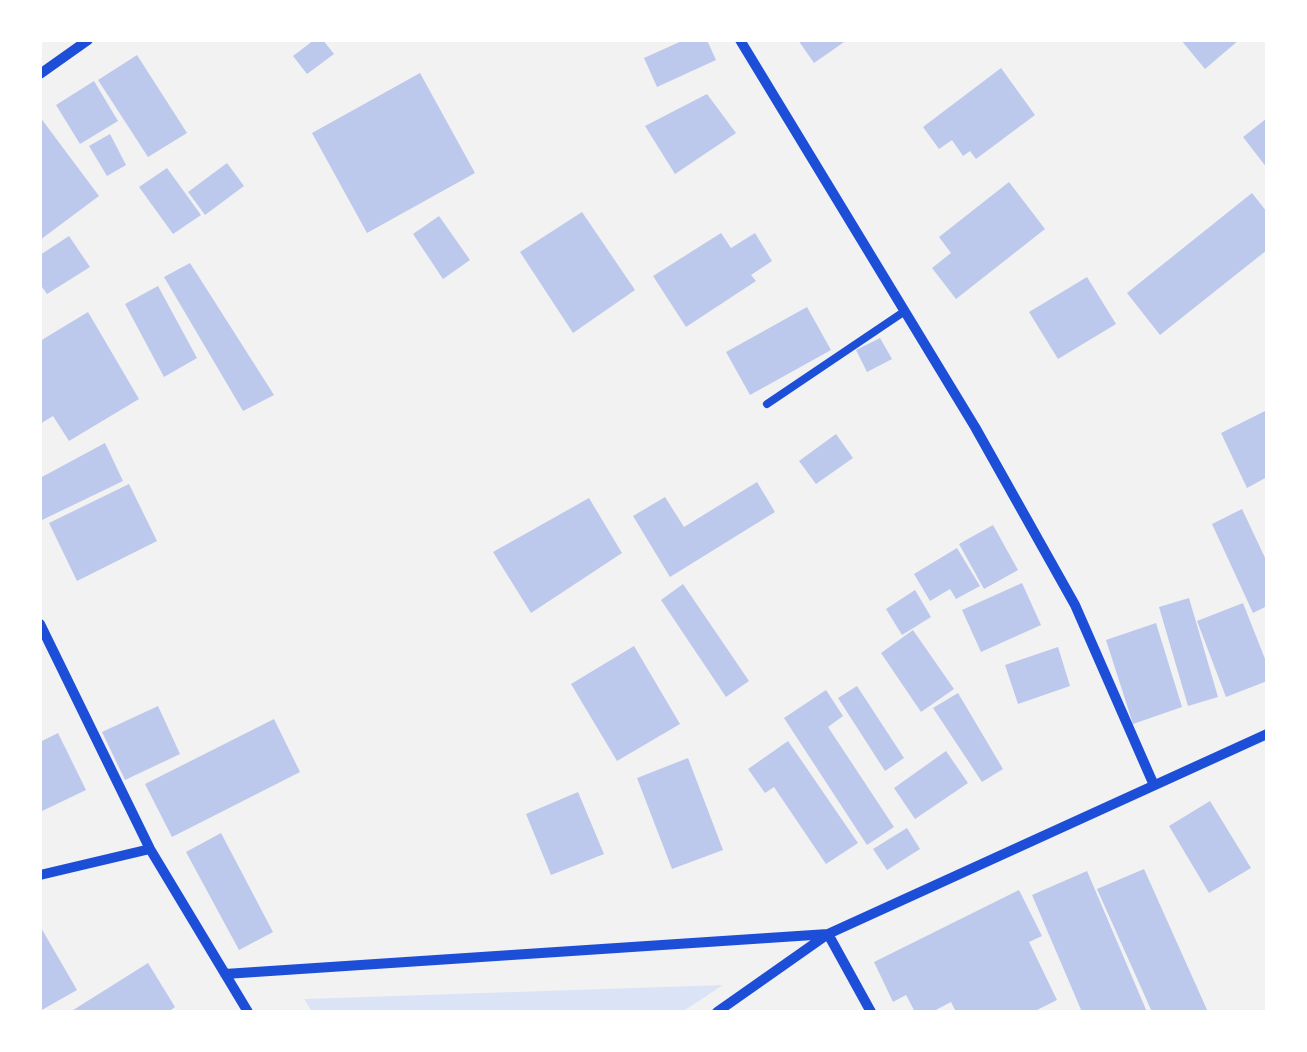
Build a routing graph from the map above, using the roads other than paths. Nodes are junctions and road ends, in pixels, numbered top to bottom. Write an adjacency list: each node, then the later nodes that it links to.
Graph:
1 (88, 40): 3 (street)
2 (740, 40): 4 (street)
3 (40, 74)
4 (905, 311): 5 (lane); 8 (street)
5 (767, 404)
6 (40, 624): 9 (street)
7 (1267, 734): 8 (street)
8 (1153, 784): 11 (street)
9 (150, 849): 10 (street); 12 (street)
10 (40, 875)
11 (828, 934): 12 (street); 14 (street); 15 (street)
12 (225, 974): 13 (street)
13 (248, 1012)
14 (717, 1012)
15 (871, 1012)

